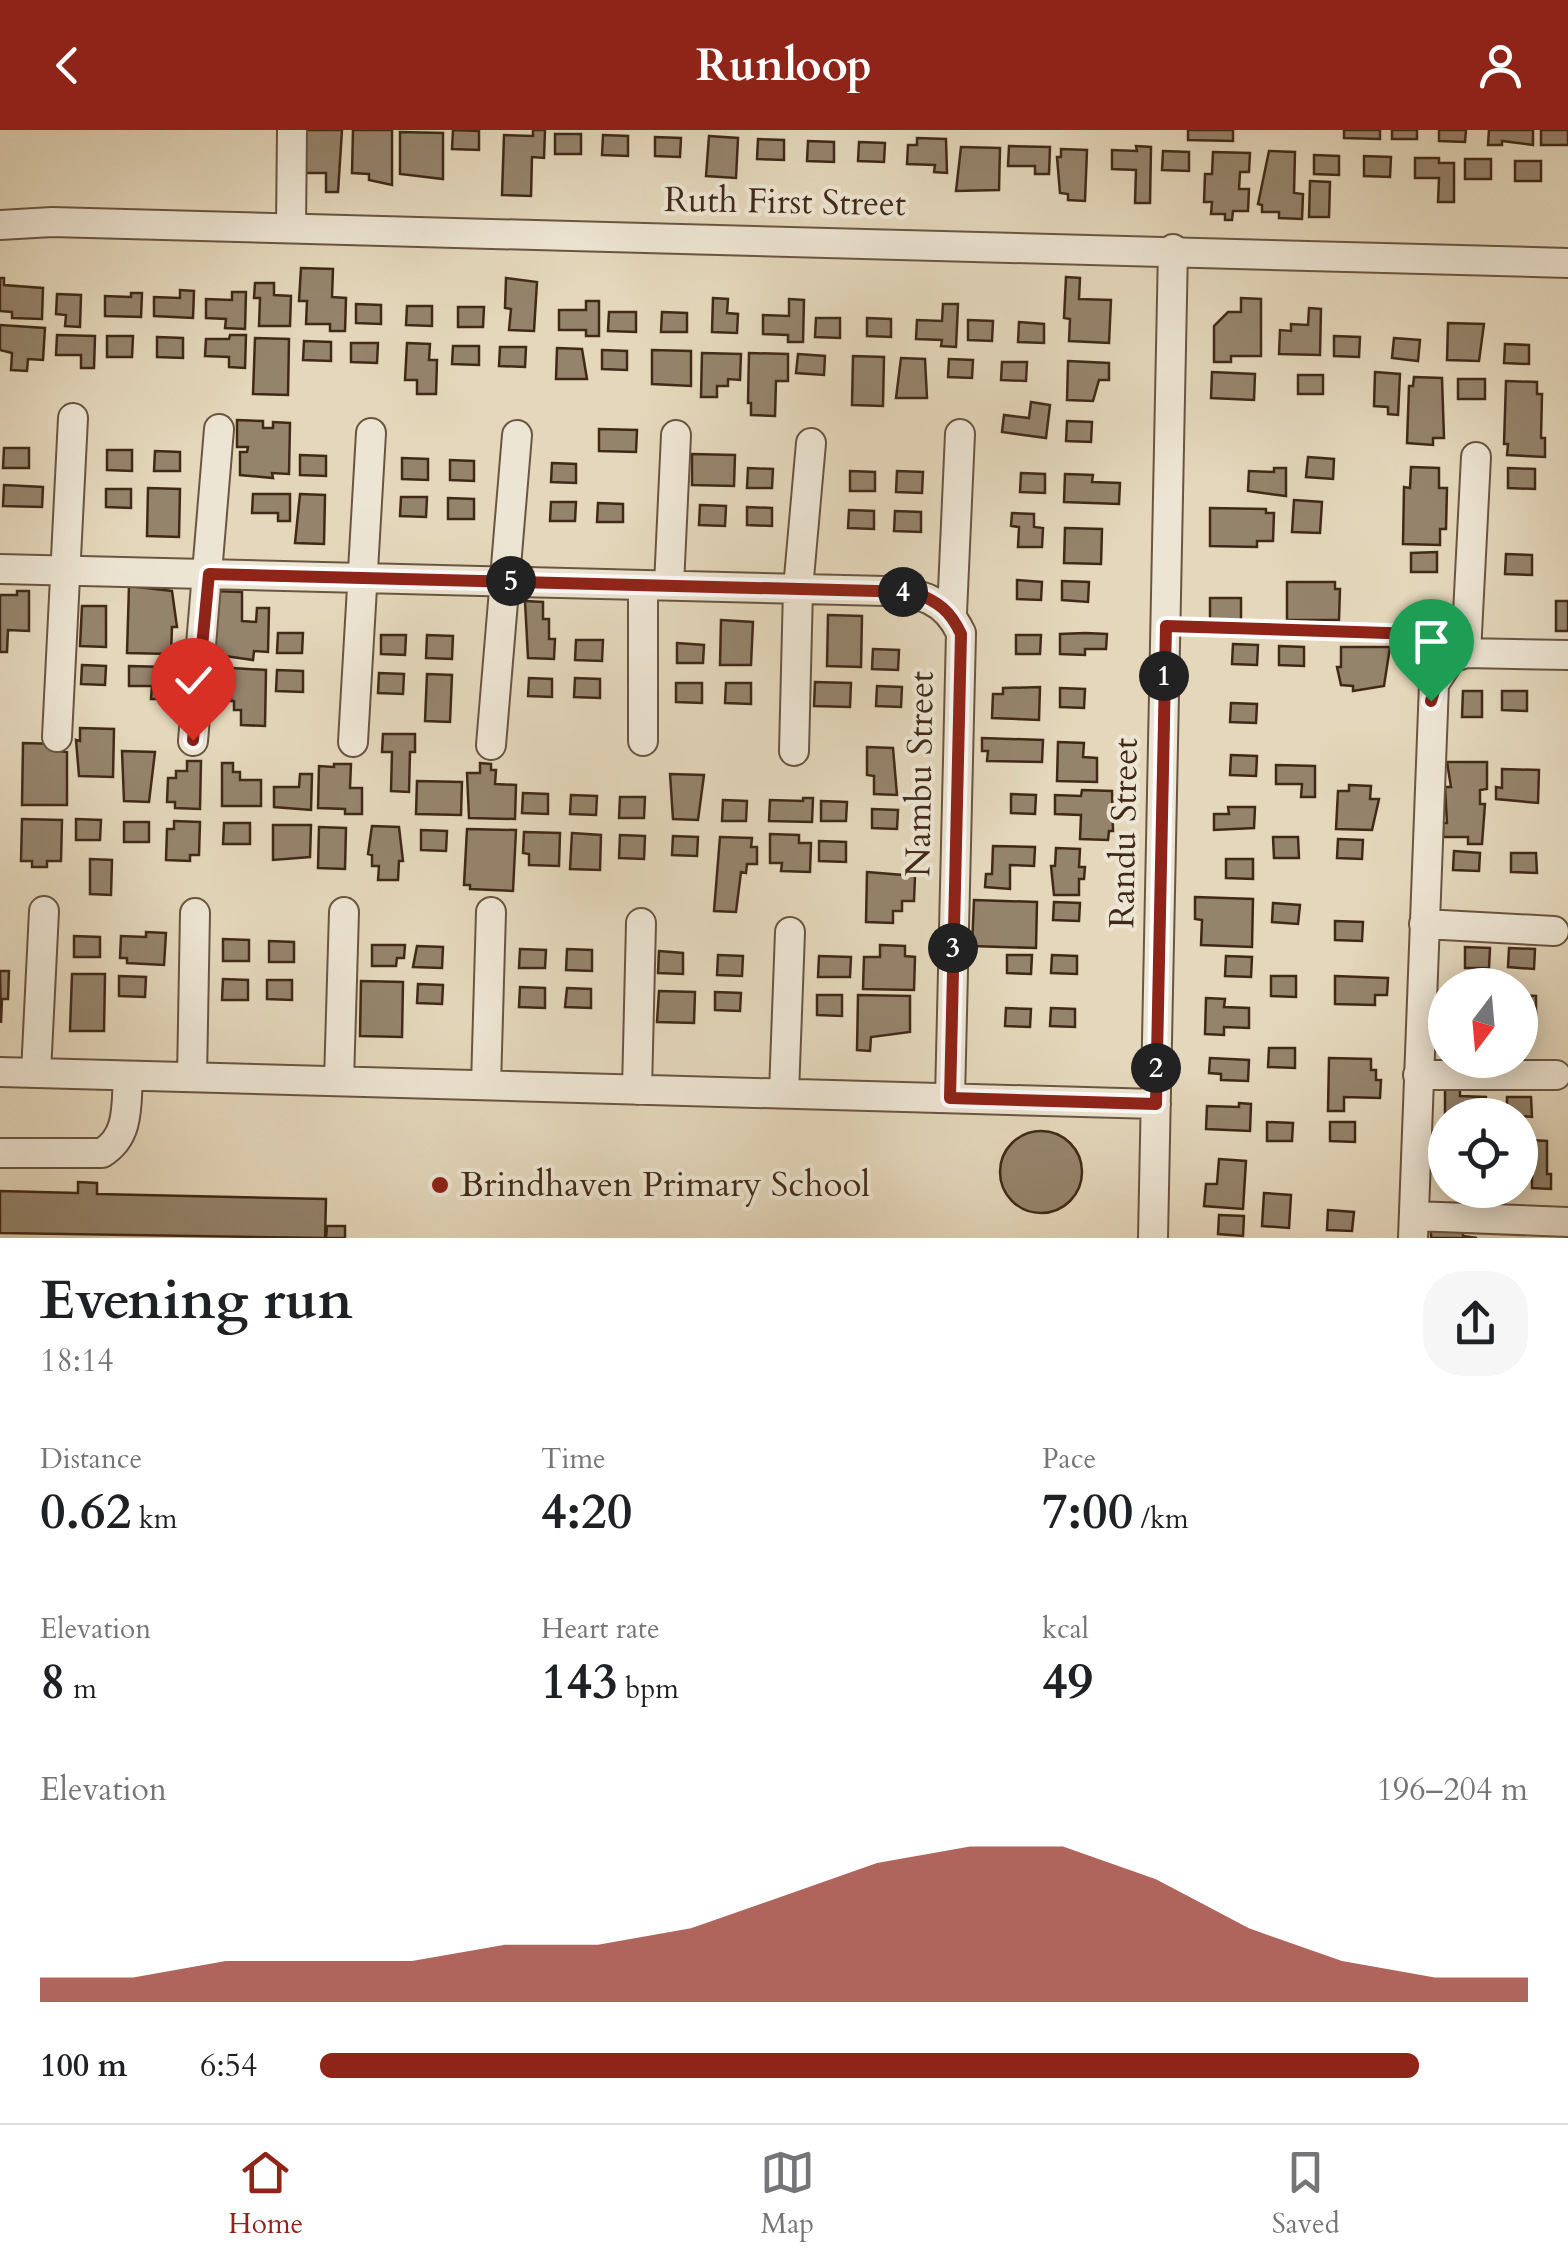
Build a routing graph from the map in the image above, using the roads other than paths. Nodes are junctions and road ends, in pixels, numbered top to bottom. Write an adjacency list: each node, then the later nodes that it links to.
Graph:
1 (292, 130): 3 (street)
2 (0, 225): 3 (street, Ruth First Street)
3 (291, 228): 4 (street, Ruth First Street)
4 (1173, 250): 5 (street, Ruth First Street); 49 (street, Randu Street)
5 (1568, 262)
6 (73, 418): 15 (street)
7 (218, 429): 16 (street)
8 (371, 433): 17 (street)
9 (960, 434): 21 (street, Nambu Street)
10 (516, 435): 18 (street)
11 (676, 435): 19 (street)
12 (811, 443): 20 (street)
13 (1476, 457): 23 (street)
14 (0, 568): 15 (street)
15 (66, 570): 16 (street); 24 (street)
16 (209, 574): 17 (street); 25 (street)
17 (362, 578): 18 (street); 27 (street)
18 (503, 581): 19 (street); 28 (street)
19 (656, 585): 20 (street); 26 (street)
20 (798, 588): 21 (street); 29 (street)
21 (952, 613): 48 (street, Nambu Street)
22 (1568, 655): 23 (street)
23 (1458, 656): 35 (street)
24 (56, 737)
25 (193, 740)
26 (642, 741)
27 (353, 742)
28 (491, 745)
29 (794, 751)
30 (44, 912): 39 (street)
31 (344, 912): 44 (street)
32 (490, 912): 45 (street)
33 (195, 913): 43 (street)
34 (641, 923): 46 (street)
35 (1424, 924): 36 (street); 40 (street)
36 (1554, 931)
37 (790, 932): 47 (street)
38 (0, 1072): 39 (street)
39 (36, 1073): 42 (street)
40 (1418, 1075): 41 (street); 52 (street)
41 (1556, 1075)
42 (128, 1076): 43 (street); 50 (street)
43 (192, 1077): 44 (street)
44 (340, 1081): 45 (street)
45 (486, 1085): 46 (street)
46 (637, 1090): 47 (street)
47 (784, 1094): 48 (street)
48 (950, 1098): 49 (street)
49 (1156, 1104): 53 (street, Randu Street)
50 (0, 1153)
51 (1568, 1222): 52 (street)
52 (1413, 1227)
53 (1153, 1238)

